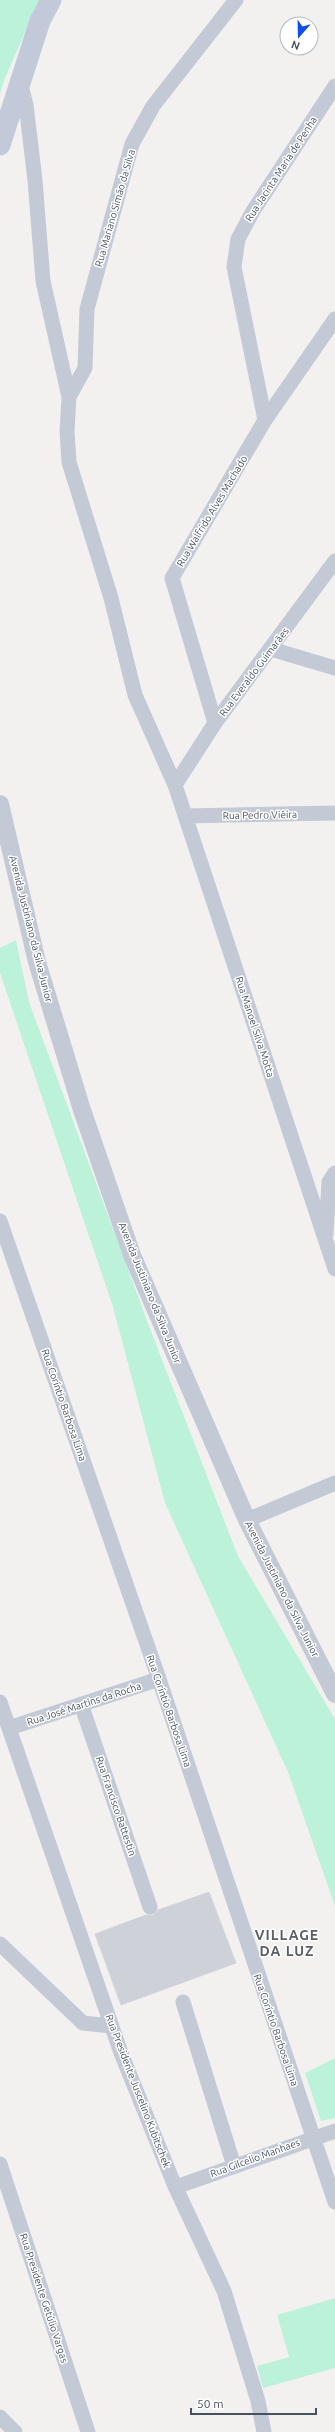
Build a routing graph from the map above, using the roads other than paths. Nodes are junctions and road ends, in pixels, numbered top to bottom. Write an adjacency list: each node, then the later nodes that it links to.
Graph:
1 (51, 0): 3 (main road)
2 (236, 0): 7 (street, Rua Mariano Simão da Silva)
3 (20, 80): 5 (main road); 7 (street)
4 (335, 86): 8 (street, Rua Jacinta Maria de Penha)
5 (0, 145)
6 (335, 319): 8 (street, Rua Walfrido Alves Machado)
7 (69, 397): 13 (street, Rua Manoel Silva Motta)
8 (266, 420): 12 (street, Rua Walfrido Alves Machado)
9 (335, 561): 10 (street, Rua Everaldo Guimarães)
10 (271, 649): 11 (street); 12 (street, Rua Everaldo Guimarães)
11 (335, 668)
12 (215, 723): 13 (street, Rua Everaldo Guimarães)
13 (175, 785): 16 (street, Rua Manoel Silva Motta)
14 (0, 804): 22 (street, Avenida Justiniano da Silva Junior)
15 (335, 813): 16 (street, Rua Pedro Viêira)
16 (185, 816): 19 (street, Rua Manoel Silva Motta)
17 (335, 1173): 19 (street)
18 (0, 1221): 23 (street, Rua Coríntio Barbosa Lima)
19 (325, 1241): 20 (street, Rua Manoel Silva Motta)
20 (335, 1270)
21 (335, 1483): 22 (street)
22 (247, 1520): 24 (street, Avenida Justiniano da Silva Junior)
23 (159, 1679): 26 (street, Rua José Martins da Rocha); 33 (street, Rua Coríntio Barbosa Lima)
24 (335, 1694)
25 (0, 1702): 27 (street, Rua Presidente Juscelino Kubitschek)
26 (82, 1704): 27 (street, Rua José Martins da Rocha); 28 (street, Rua Francisco Battestin)
27 (9, 1728): 31 (street, Rua Presidente Juscelino Kubitschek)
28 (150, 1907)
29 (0, 1944): 31 (street)
30 (183, 2002): 35 (street)
31 (112, 2026): 36 (street, Rua Presidente Juscelino Kubitschek)
32 (335, 2131): 33 (street, Rua Gilcelio Manhaes)
33 (312, 2137): 35 (street, Rua Gilcelio Manhaes); 37 (street, Rua Coríntio Barbosa Lima)
34 (0, 2164): 40 (street, Rua Presidente Getúlio Vargas)
35 (234, 2166): 36 (street, Rua Gilcelio Manhaes)
36 (176, 2187): 41 (street, Rua Presidente Juscelino Kubitschek)
37 (335, 2202)
38 (0, 2417): 39 (street)
39 (15, 2432)
40 (88, 2432)
41 (264, 2432)

